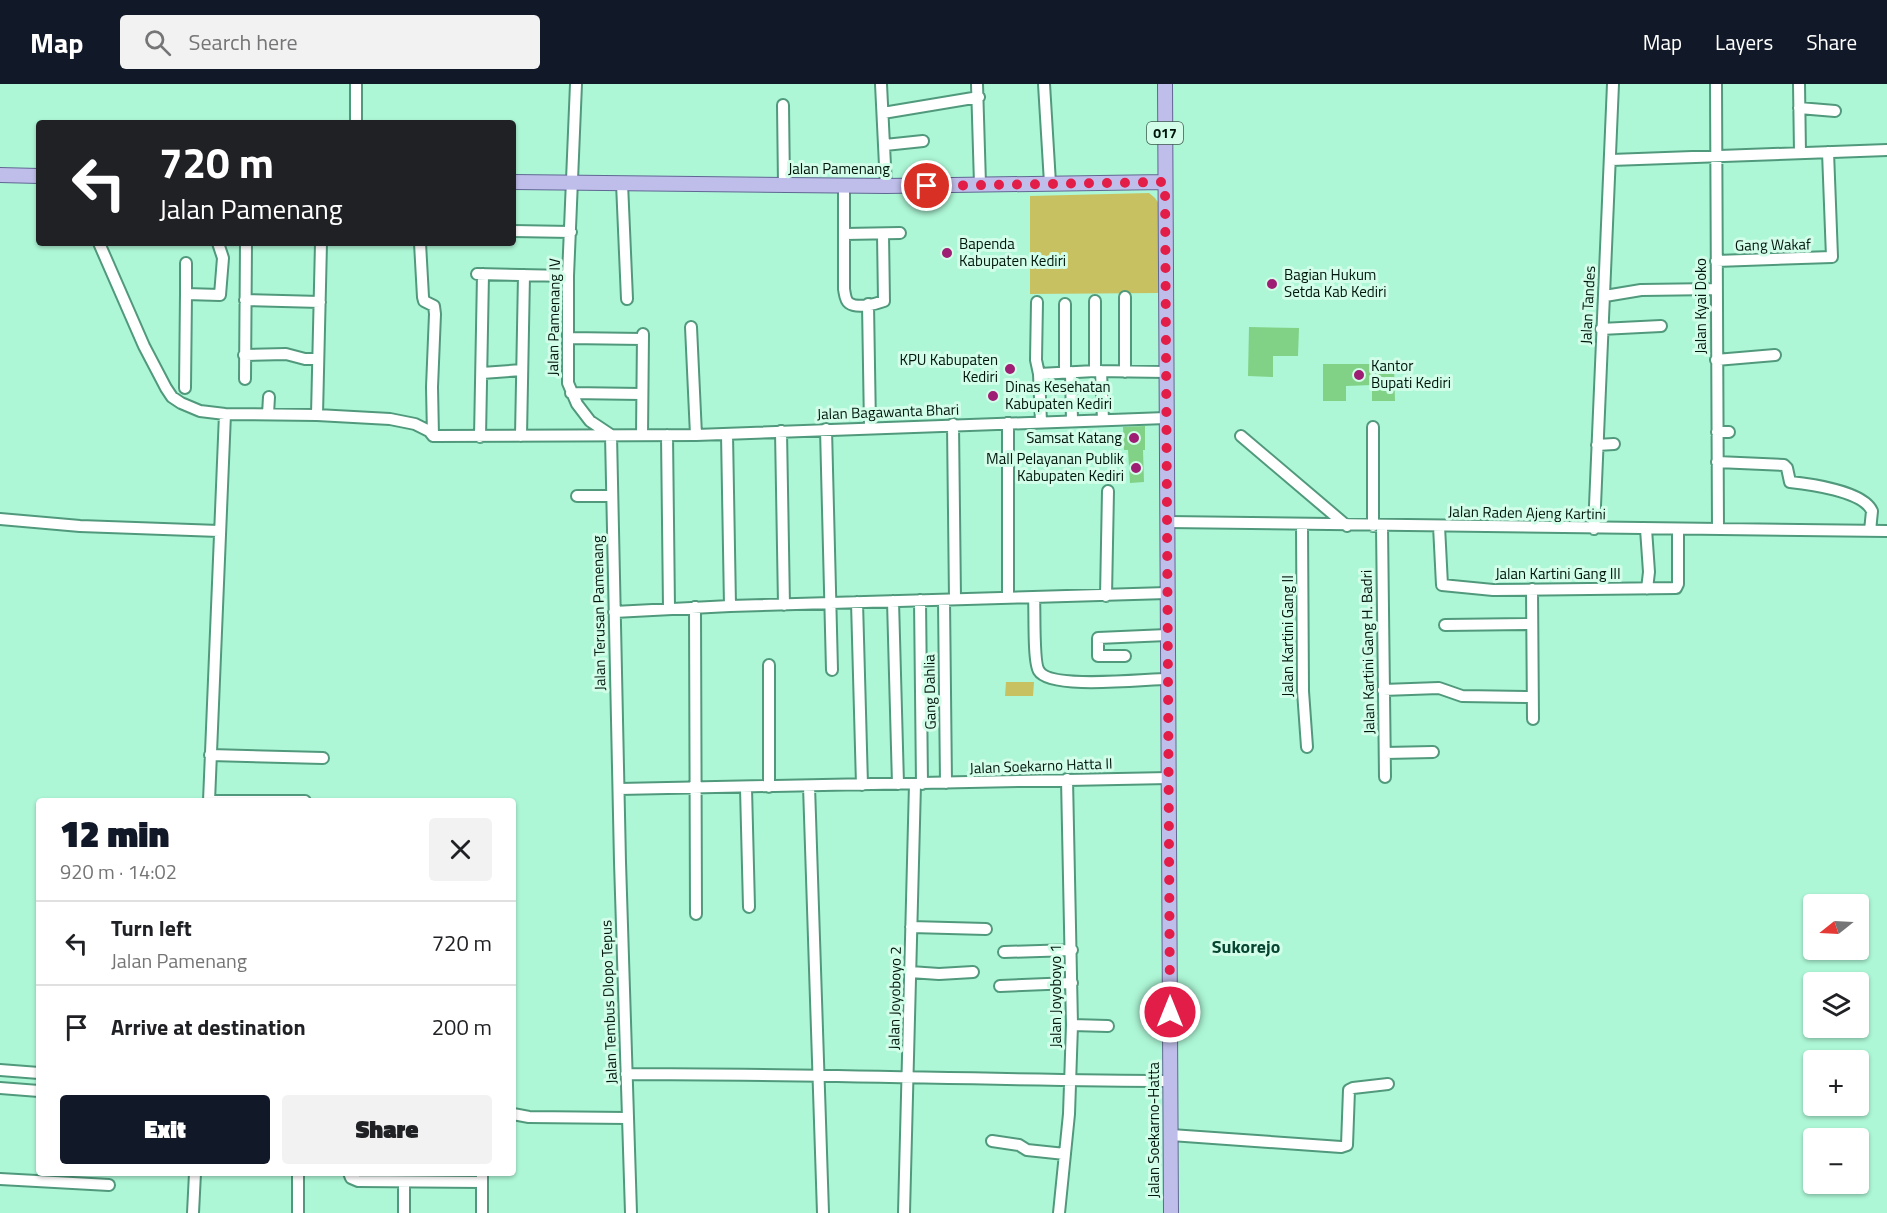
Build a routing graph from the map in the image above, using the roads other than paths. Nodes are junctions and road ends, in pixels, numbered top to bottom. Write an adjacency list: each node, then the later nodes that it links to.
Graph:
1 (576, 84): 27 (street, Jalan Pamenang IV)
2 (881, 84): 14 (street)
3 (977, 84): 10 (street)
4 (1044, 84): 29 (street)
5 (1165, 84): 26 (main road, 017)
6 (1613, 84): 22 (street, Jalan Tandes)
7 (1716, 84): 21 (street, Jalan Kyai Doko)
8 (1799, 84): 12 (street)
9 (356, 85): 15 (street)
10 (979, 97): 14 (street); 30 (street)
11 (783, 105): 31 (street)
12 (1799, 108): 13 (street); 20 (street)
13 (1835, 111)
14 (883, 113): 17 (street)
15 (356, 120)
16 (923, 141): 17 (street)
17 (885, 145): 33 (street)
18 (1887, 150): 19 (street)
19 (1828, 152): 20 (street); 44 (street, Gang Wakaf)
20 (1800, 153): 21 (street)
21 (1716, 156): 22 (street); 44 (street, Jalan Kyai Doko)
22 (1611, 160): 50 (street, Jalan Tandes)
23 (0, 175): 24 (main road)
24 (36, 176)
25 (516, 182): 27 (main road, Jalan Pamenang)
26 (1165, 182): 29 (main road, Jalan Pamenang); 71 (main road, Jalan Soekarno-Hatta / 017)
27 (572, 183): 28 (main road, Jalan Pamenang); 35 (street, Jalan Pamenang IV)
28 (622, 183): 31 (main road, Jalan Pamenang); 52 (street)
29 (1050, 183): 30 (main road, Jalan Pamenang)
30 (980, 184): 33 (main road, Jalan Pamenang)
31 (784, 185): 32 (main road, Jalan Pamenang)
32 (844, 186): 33 (main road, Jalan Pamenang); 37 (street)
33 (886, 186)
34 (516, 231): 35 (street)
35 (571, 232): 47 (street, Jalan Pamenang IV)
36 (900, 232): 38 (street)
37 (845, 234): 38 (street); 57 (street)
38 (883, 234): 57 (street)
39 (100, 246): 79 (street)
40 (219, 246): 49 (street)
41 (246, 246): 53 (street)
42 (321, 246): 55 (street)
43 (420, 246): 99 (street)
44 (1716, 261): 48 (street, Jalan Kyai Doko)
45 (186, 263): 49 (street)
46 (524, 275): 47 (street); 67 (street); 72 (street)
47 (568, 276): 62 (street, Jalan Pamenang IV)
48 (1715, 289): 50 (street); 66 (street, Jalan Kyai Doko)
49 (186, 294): 75 (street)
50 (1605, 296): 61 (street, Jalan Tandes)
51 (1125, 297): 70 (street)
52 (627, 298)
53 (245, 300): 55 (street); 63 (street)
54 (1095, 301): 68 (street)
55 (320, 302): 65 (street)
56 (1037, 303): 73 (street)
57 (868, 304): 89 (street)
58 (1065, 304): 69 (street)
59 (1661, 326): 61 (street)
60 (691, 327): 98 (street)
61 (1601, 329): 104 (street, Jalan Tandes)
62 (568, 338): 76 (street, Jalan Pamenang IV); 77 (street)
63 (244, 355): 65 (street); 74 (street)
64 (1775, 355): 66 (street)
65 (318, 360): 81 (street)
66 (1716, 360): 92 (street, Jalan Kyai Doko)
67 (522, 370): 72 (street); 100 (street)
68 (1098, 371): 69 (street); 70 (street); 83 (street)
69 (1068, 372): 73 (street); 84 (street)
70 (1125, 372): 71 (street)
71 (1167, 372): 82 (main road, Jalan Soekarno-Hatta / 017)
72 (482, 373): 102 (street)
73 (1039, 374): 85 (street)
74 (245, 379)
75 (185, 388)
76 (571, 393): 77 (street); 95 (street, Jalan Pamenang IV)
77 (641, 394): 96 (street)
78 (269, 397): 80 (street)
79 (225, 414): 80 (street); 119 (street)
80 (268, 414): 81 (street)
81 (317, 415): 99 (street)
82 (1167, 418): 83 (street, Jalan Bagawanta Bhari); 110 (main road, Jalan Soekarno-Hatta / 017)
83 (1103, 420): 84 (street, Jalan Bagawanta Bhari)
84 (1072, 421): 85 (street, Jalan Bagawanta Bhari)
85 (1041, 422): 86 (street, Jalan Bagawanta Bhari)
86 (1008, 423): 87 (street, Jalan Bagawanta Bhari); 127 (street)
87 (953, 424): 89 (street, Jalan Bagawanta Bhari); 129 (street, Gang Dahlia)
88 (1373, 427): 113 (street, Jalan Kartini Gang H. Badri)
89 (870, 428): 90 (street, Jalan Bagawanta Bhari)
90 (826, 429): 91 (street, Jalan Bagawanta Bhari); 132 (street)
91 (781, 431): 94 (street, Jalan Bagawanta Bhari); 133 (street)
92 (1717, 432): 93 (street); 105 (street, Jalan Kyai Doko)
93 (1729, 432)
94 (728, 434): 98 (street, Jalan Bagawanta Bhari); 134 (street)
95 (611, 435): 96 (street, Jalan Bagawanta Bhari); 100 (street, Jalan Bagawanta Bhari); 108 (street, Jalan Terusan Pamenang)
96 (642, 435): 97 (street, Jalan Bagawanta Bhari)
97 (667, 435): 98 (street, Jalan Bagawanta Bhari); 135 (street)
98 (696, 435)
99 (434, 436): 102 (street, Jalan Bagawanta Bhari)
100 (521, 436): 102 (street, Jalan Bagawanta Bhari)
101 (1240, 436): 112 (street)
102 (480, 437)
103 (1614, 444): 104 (street)
104 (1598, 445): 115 (street, Jalan Tandes)
105 (1717, 462): 117 (street, Jalan Kyai Doko); 120 (street)
106 (1108, 491): 126 (street)
107 (577, 496): 108 (street)
108 (612, 496): 137 (street, Jalan Terusan Pamenang)
109 (0, 519): 119 (street)
110 (1167, 522): 111 (street, Jalan Raden Ajeng Kartini); 124 (main road, Jalan Soekarno-Hatta / 017)
111 (1302, 526): 112 (street, Jalan Raden Ajeng Kartini); 148 (street, Jalan Kartini Gang II)
112 (1347, 526): 113 (street, Jalan Raden Ajeng Kartini)
113 (1378, 526): 114 (street, Jalan Raden Ajeng Kartini); 145 (street, Jalan Kartini Gang H. Badri)
114 (1439, 526): 115 (street, Jalan Raden Ajeng Kartini); 122 (street, Jalan Kartini Gang III)
115 (1594, 529): 116 (street, Jalan Raden Ajeng Kartini)
116 (1646, 529): 118 (street, Jalan Raden Ajeng Kartini); 123 (street)
117 (1718, 529): 118 (street, Jalan Raden Ajeng Kartini); 120 (street, Jalan Raden Ajeng Kartini)
118 (1678, 530): 123 (street, Jalan Kartini Gang III)
119 (219, 531): 151 (street)
120 (1870, 531): 121 (street, Jalan Raden Ajeng Kartini)
121 (1887, 531)
122 (1533, 589): 123 (street, Jalan Kartini Gang III); 138 (street)
123 (1647, 589)
124 (1167, 593): 126 (street); 140 (main road, Jalan Soekarno-Hatta / 017)
125 (1035, 597): 126 (street); 127 (street); 144 (street)
126 (1106, 597)
127 (1008, 598): 129 (street)
128 (920, 600): 129 (street); 130 (street); 158 (street, Jalan Joyoboyo 2)
129 (950, 600): 156 (street, Gang Dahlia)
130 (893, 601): 131 (street); 157 (street)
131 (857, 602): 132 (street); 159 (street)
132 (829, 603): 133 (street); 143 (street)
133 (784, 605): 134 (street)
134 (730, 606): 136 (street)
135 (669, 608): 136 (street); 137 (street)
136 (695, 608): 162 (street)
137 (614, 612): 164 (street, Jalan Terusan Pamenang)
138 (1532, 624): 139 (street); 146 (street)
139 (1445, 625)
140 (1167, 635): 141 (street); 144 (main road, Jalan Soekarno-Hatta / 017)
141 (1125, 656)
142 (769, 664): 161 (street)
143 (832, 670)
144 (1167, 679): 154 (main road, Jalan Soekarno-Hatta / 017)
145 (1383, 690): 146 (street); 150 (street, Jalan Kartini Gang H. Badri)
146 (1533, 697): 147 (street)
147 (1533, 719)
148 (1307, 747)
149 (1433, 752): 150 (street)
150 (1385, 753): 153 (street, Jalan Kartini Gang H. Badri)
151 (210, 755): 152 (street); 165 (street)
152 (323, 758)
153 (1385, 777)
154 (1169, 778): 155 (street, Jalan Soekarno Hatta II); 184 (main road, Jalan Soekarno-Hatta / 017)
155 (1067, 780): 156 (street, Jalan Soekarno Hatta II); 170 (street, Jalan Joyoboyo 1)
156 (946, 783): 158 (street, Jalan Soekarno Hatta II)
157 (898, 784): 158 (street, Jalan Soekarno Hatta II); 159 (street, Jalan Soekarno Hatta II)
158 (918, 784): 168 (street, Jalan Joyoboyo 2)
159 (861, 785): 160 (street, Jalan Soekarno Hatta II)
160 (809, 786): 161 (street, Jalan Soekarno Hatta II); 181 (street)
161 (769, 787): 163 (street, Jalan Soekarno Hatta II)
162 (696, 788): 163 (street, Jalan Soekarno Hatta II); 164 (street, Jalan Soekarno Hatta II); 167 (street)
163 (746, 788): 166 (street)
164 (619, 789): 180 (street, Jalan Tembus Dlopo Tepus)
165 (209, 798)
166 (749, 907)
167 (696, 914)
168 (911, 927): 169 (street); 172 (street, Jalan Joyoboyo 2)
169 (986, 929)
170 (1072, 950): 171 (street); 174 (street, Jalan Joyoboyo 1)
171 (1004, 952)
172 (910, 972): 173 (street); 182 (street, Jalan Joyoboyo 2)
173 (973, 972)
174 (1072, 983): 175 (street); 176 (street, Jalan Joyoboyo 1)
175 (1000, 986)
176 (1071, 1025): 177 (street); 183 (street, Jalan Joyoboyo 1)
177 (1107, 1026)
178 (0, 1070): 179 (street)
179 (36, 1072)
180 (626, 1074): 181 (street); 189 (street, Jalan Tembus Dlopo Tepus)
181 (819, 1074): 182 (street); 205 (street)
182 (908, 1078): 183 (street); 206 (street, Jalan Joyoboyo 2)
183 (1070, 1080): 184 (street); 192 (street, Jalan Joyoboyo 1)
184 (1170, 1081): 190 (main road, Jalan Soekarno-Hatta / 017)
185 (1388, 1084): 190 (street)
186 (0, 1088): 187 (street)
187 (36, 1091)
188 (516, 1115): 189 (street)
189 (627, 1118): 204 (street, Jalan Tembus Dlopo Tepus)
190 (1171, 1135): 208 (main road, Jalan Soekarno-Hatta / 017)
191 (992, 1141): 192 (street)
192 (1065, 1154): 207 (street, Jalan Joyoboyo 1)
193 (195, 1176): 200 (street)
194 (298, 1176): 201 (street)
195 (350, 1176): 198 (street)
196 (482, 1177): 198 (street); 203 (street)
197 (0, 1179): 199 (street)
198 (404, 1182): 202 (street)
199 (109, 1185)
200 (193, 1213)
201 (298, 1213)
202 (404, 1213)
203 (482, 1213)
204 (631, 1213)
205 (823, 1213)
206 (904, 1213)
207 (1059, 1213)
208 (1172, 1213)

